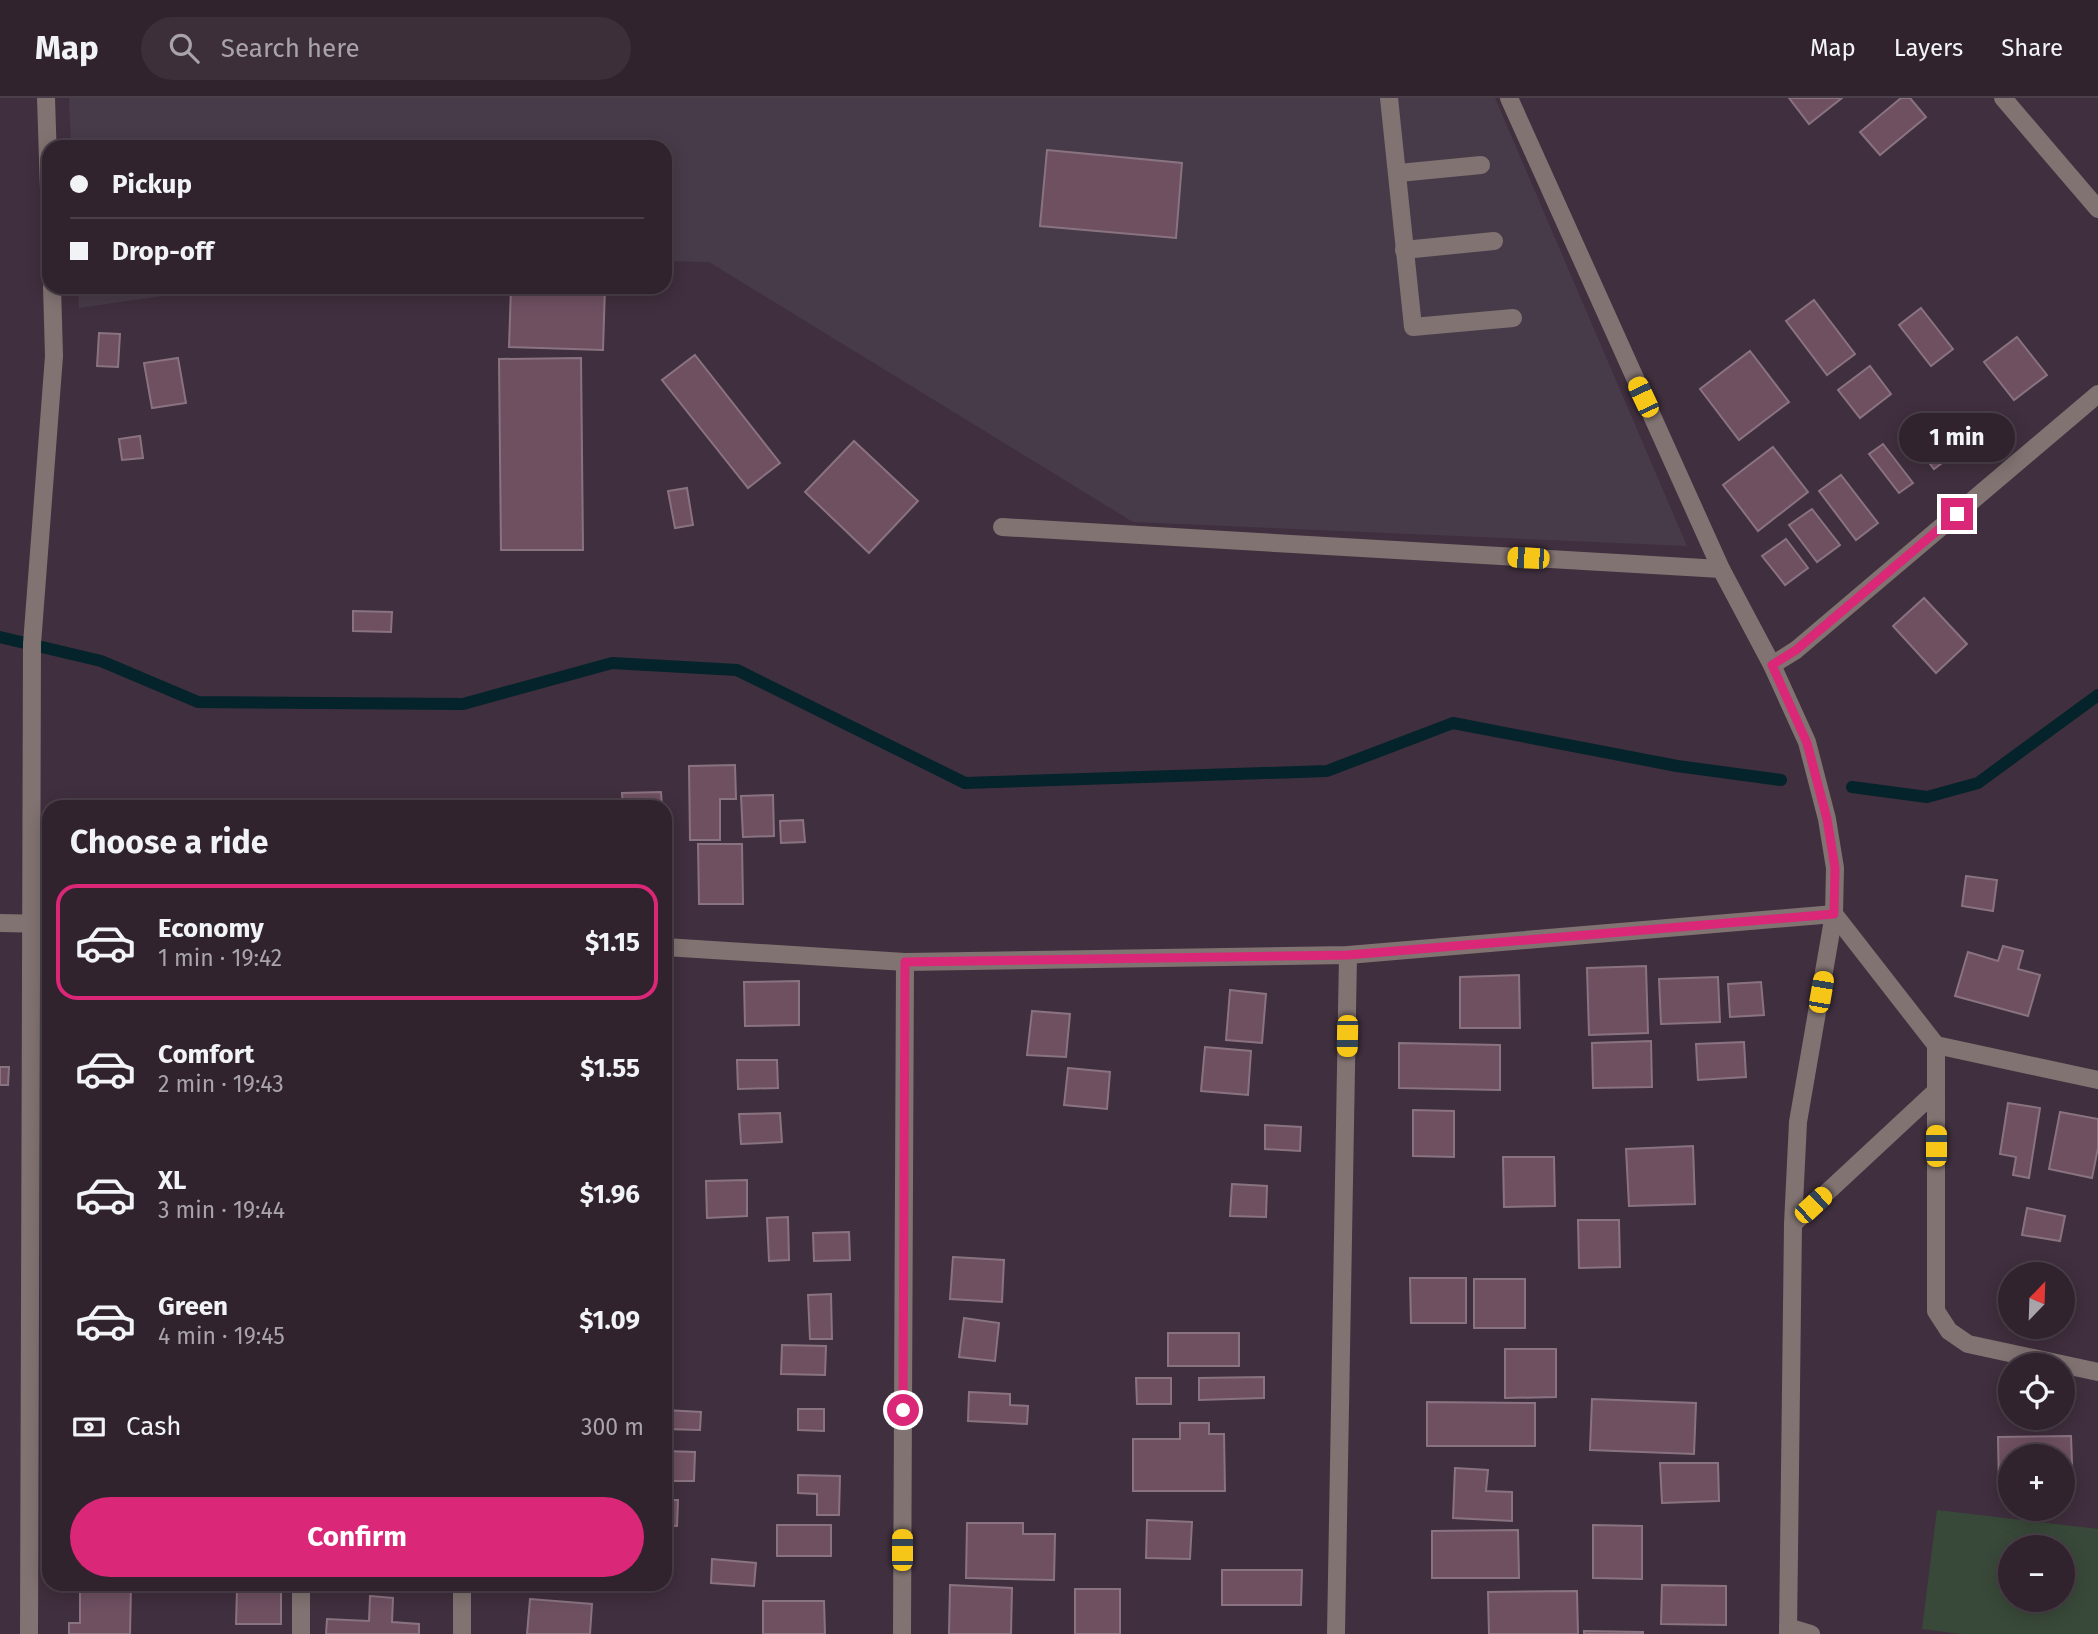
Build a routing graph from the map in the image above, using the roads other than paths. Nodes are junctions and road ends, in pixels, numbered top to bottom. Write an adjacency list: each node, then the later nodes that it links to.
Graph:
1 (46, 98): 5 (street)
2 (1389, 98): 7 (street)
3 (1509, 98): 15 (street)
4 (2003, 98): 8 (street)
5 (47, 140)
6 (1481, 165): 7 (street)
7 (1399, 173): 10 (street)
8 (2098, 209)
9 (1494, 241): 10 (street)
10 (1404, 250): 12 (street)
11 (52, 294): 19 (street)
12 (1513, 318)
13 (2098, 394): 16 (street)
14 (1002, 527): 15 (street)
15 (1721, 569): 16 (street)
16 (1772, 665): 17 (street)
17 (1834, 914): 22 (street); 24 (street); 27 (street)
18 (0, 923): 19 (street)
19 (30, 923): 20 (street); 32 (street)
20 (42, 924)
21 (672, 947): 23 (street)
22 (1348, 955): 23 (street); 36 (street)
23 (905, 962): 35 (street)
24 (1936, 1045): 25 (street); 26 (street)
25 (2098, 1080)
26 (1936, 1091): 27 (street); 28 (street)
27 (1793, 1224): 31 (street)
28 (2098, 1371)
29 (301, 1591): 33 (street)
30 (462, 1591): 34 (street)
31 (1788, 1630): 37 (street)
32 (29, 1634)
33 (301, 1634)
34 (462, 1634)
35 (902, 1634)
36 (1336, 1634)
37 (1811, 1634)

